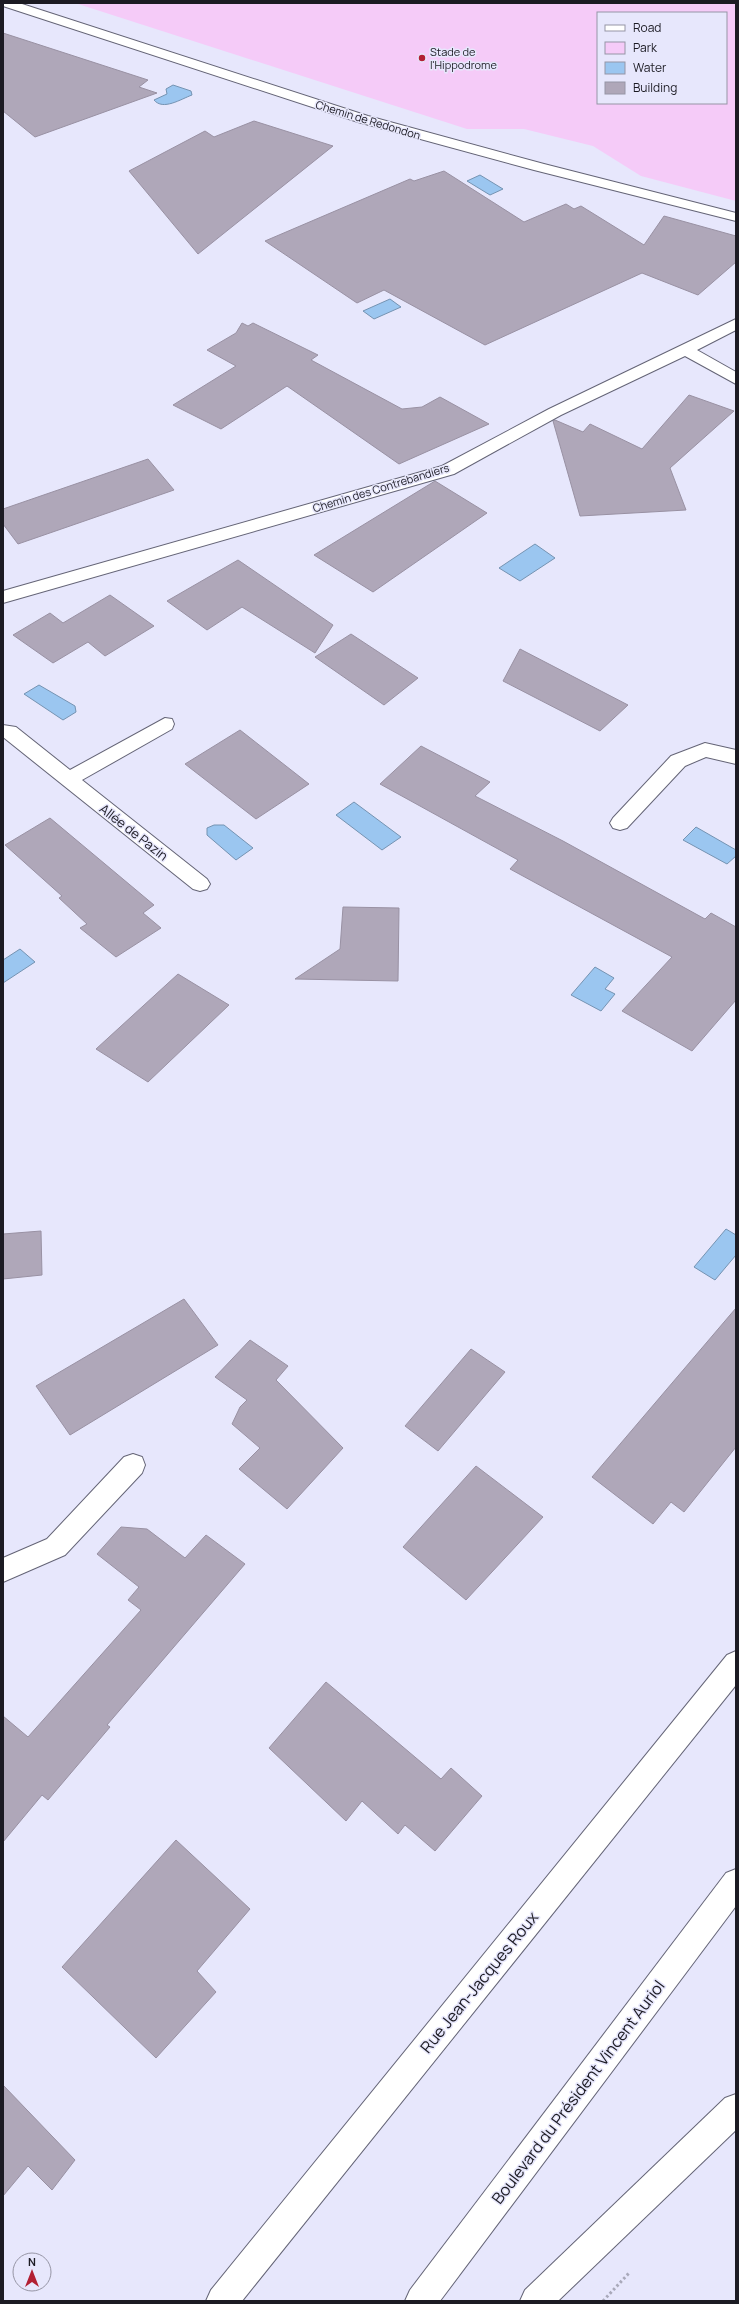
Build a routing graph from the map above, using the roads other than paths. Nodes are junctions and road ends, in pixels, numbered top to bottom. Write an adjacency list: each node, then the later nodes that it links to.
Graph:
1 (6, 3): 2 (street, Chemin de Redondon)
2 (736, 217)
3 (736, 324): 4 (street, Chemin des Contrebandiers)
4 (686, 350): 5 (street); 6 (street, Chemin des Contrebandiers)
5 (736, 379)
6 (3, 597)
7 (165, 724): 10 (street)
8 (3, 731): 10 (street, Allée de Pazin)
9 (736, 757): 11 (street)
10 (68, 780): 12 (street, Allée de Pazin)
11 (620, 823)
12 (200, 884)
13 (133, 1465): 14 (street)
14 (3, 1570)
15 (736, 1664): 18 (street, Rue Jean-Jacques Roux)
16 (736, 1883): 19 (street, Boulevard du Président Vincent Auriol)
17 (736, 2109): 20 (street)
18 (222, 2301)
19 (421, 2301)
20 (536, 2301)

